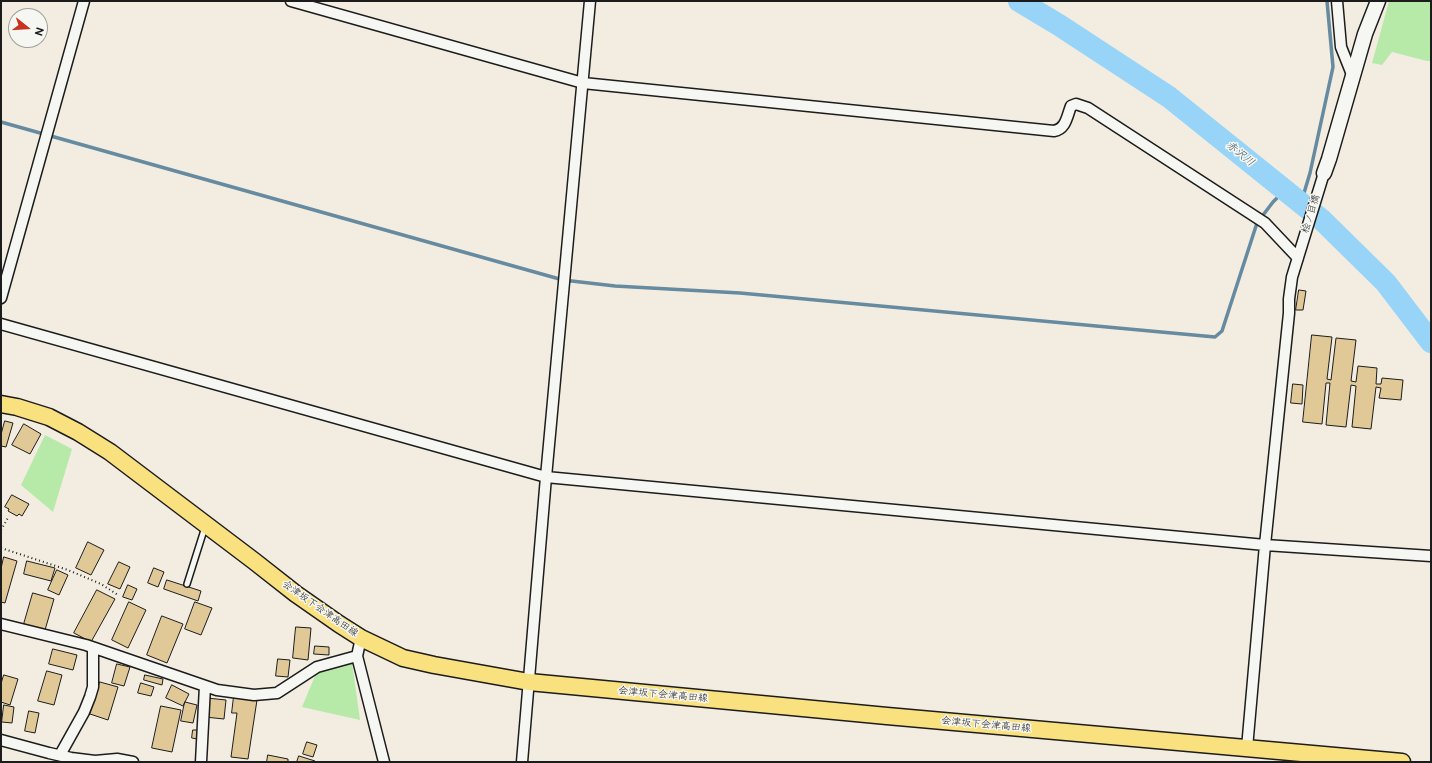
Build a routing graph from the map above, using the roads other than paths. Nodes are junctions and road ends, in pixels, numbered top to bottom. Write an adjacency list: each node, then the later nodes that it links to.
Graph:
1 (84, 1): 10 (street)
2 (291, 1): 7 (street)
3 (590, 1): 7 (street)
4 (1337, 1): 6 (street)
5 (1378, 1): 6 (street)
6 (1353, 77): 8 (street)
7 (582, 84): 9 (street); 13 (street)
8 (1324, 173): 9 (street, 桧ノ目橋)
9 (1298, 256): 15 (street, 桧ノ目橋)
10 (1, 298)
11 (1, 324): 13 (street)
12 (1, 404): 14 (main road, 会津坂下会津高田線)
13 (546, 477): 15 (street); 22 (street)
14 (206, 525): 17 (lane); 19 (main road, 会津坂下会津高田線)
15 (1266, 545): 16 (street); 25 (street, 桧ノ目橋)
16 (1431, 556)
17 (187, 584)
18 (1, 624): 20 (street)
19 (361, 638): 21 (street); 22 (main road, 会津坂下会津高田線)
20 (93, 648): 23 (street); 26 (street)
21 (357, 656): 23 (street); 29 (street)
22 (528, 682): 25 (main road, 会津坂下会津高田線); 30 (street)
23 (205, 686): 28 (street)
24 (1, 740): 26 (street)
25 (1247, 748): 31 (main road, 会津坂下会津高田線)
26 (60, 755): 27 (street)
27 (133, 762)
28 (201, 762)
29 (384, 762)
30 (522, 762)
31 (1402, 762)

